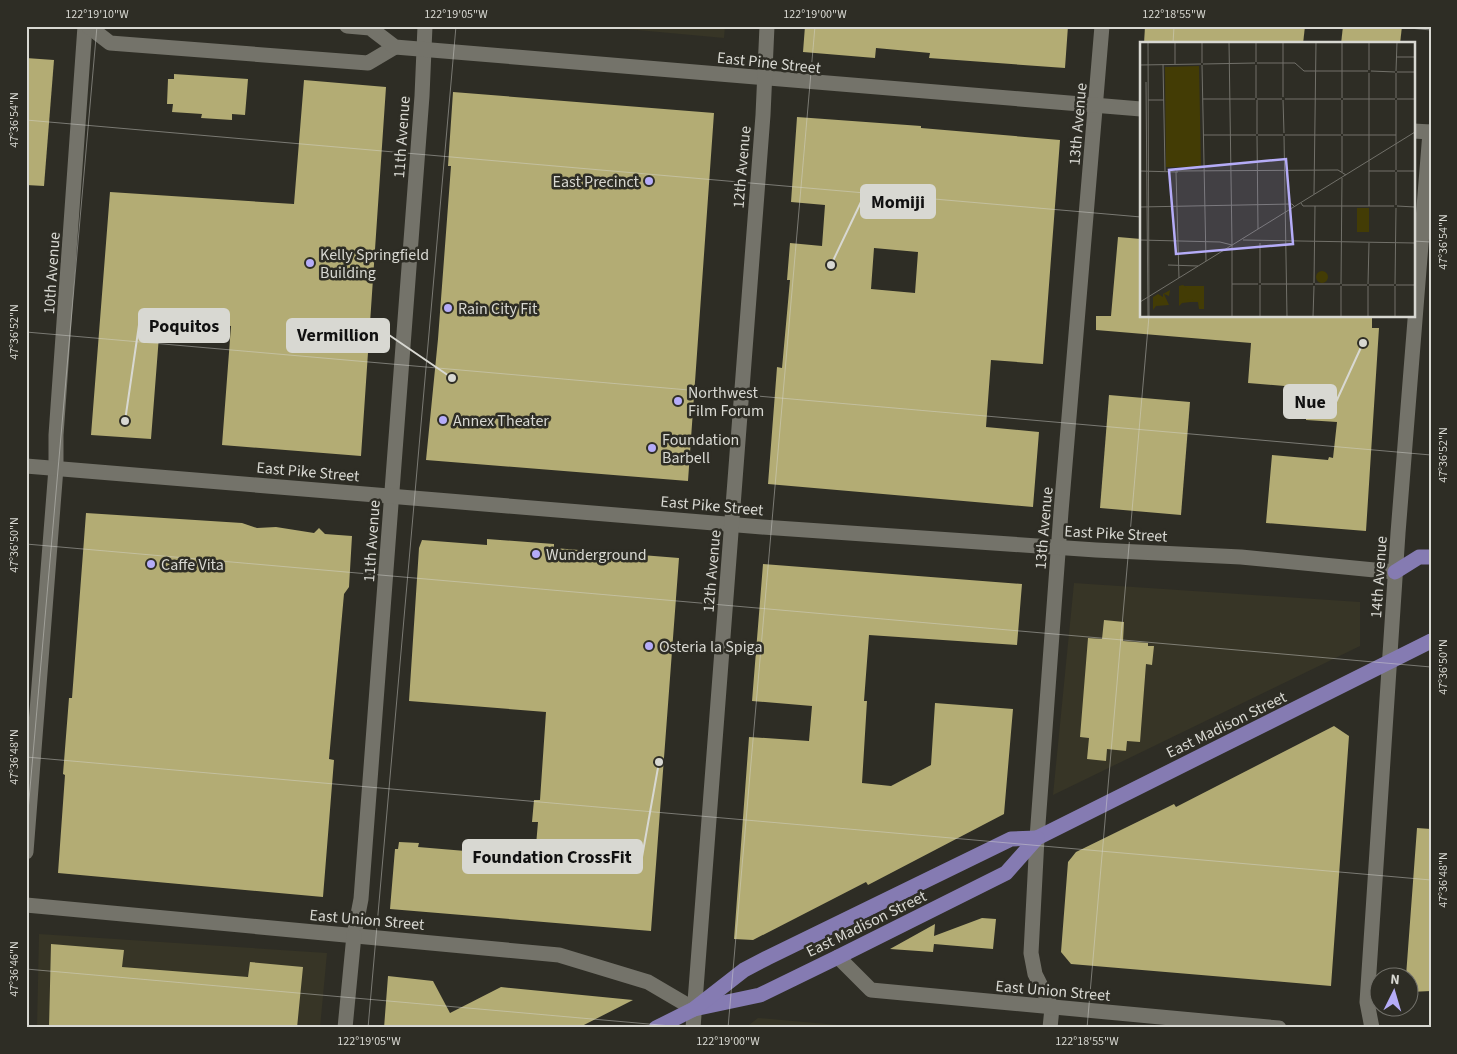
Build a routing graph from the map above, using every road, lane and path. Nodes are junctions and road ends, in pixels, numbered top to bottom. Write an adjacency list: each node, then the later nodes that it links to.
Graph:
1 (87, 26): 6 (street); 15 (street, 10th Avenue)
2 (347, 26): 6 (street)
3 (425, 26): 7 (street, 11th Avenue)
4 (766, 26): 8 (street, 12th Avenue)
5 (1102, 26): 9 (street, 13th Avenue)
6 (395, 48): 7 (street, East Pine Street)
7 (424, 50): 8 (street, East Pine Street); 16 (street, 11th Avenue)
8 (764, 80): 9 (street, East Pine Street); 17 (street, 12th Avenue)
9 (1096, 106): 10 (street, East Pine Street); 18 (street, 13th Avenue)
10 (1140, 110)
11 (1431, 128): 13 (street, 14th Avenue)
12 (1414, 131): 13 (street)
13 (1431, 132): 20 (street, 14th Avenue)
14 (26, 466): 15 (street, East Pike Street)
15 (56, 468): 16 (street, East Pike Street); 24 (street, 10th Avenue)
16 (392, 496): 17 (street, East Pike Street); 26 (street, 11th Avenue)
17 (732, 524): 18 (street, East Pike Street); 29 (street, 12th Avenue)
18 (1059, 547): 20 (street, East Pike Street); 23 (street, 13th Avenue)
19 (1431, 557): 20 (main road)
20 (1395, 572): 22 (street, 14th Avenue)
21 (1431, 641): 22 (main road, East Madison Street)
22 (1390, 662): 23 (main road, East Madison Street); 35 (street, 14th Avenue)
23 (1037, 838): 27 (main road, East Madison Street); 28 (street, 13th Avenue); 29 (main road, East Madison Street)
24 (26, 852)
25 (26, 905): 26 (street, East Union Street)
26 (354, 935): 29 (street, East Union Street); 30 (street, 11th Avenue)
27 (838, 956): 28 (street, East Union Street); 29 (main road, East Madison Street)
28 (1052, 1008): 33 (street); 34 (street, East Union Street)
29 (694, 1009): 31 (main road, East Madison Street); 32 (street, 12th Avenue)
30 (346, 1028)
31 (656, 1028)
32 (692, 1028)
33 (1050, 1028)
34 (1279, 1028)
35 (1372, 1028)

